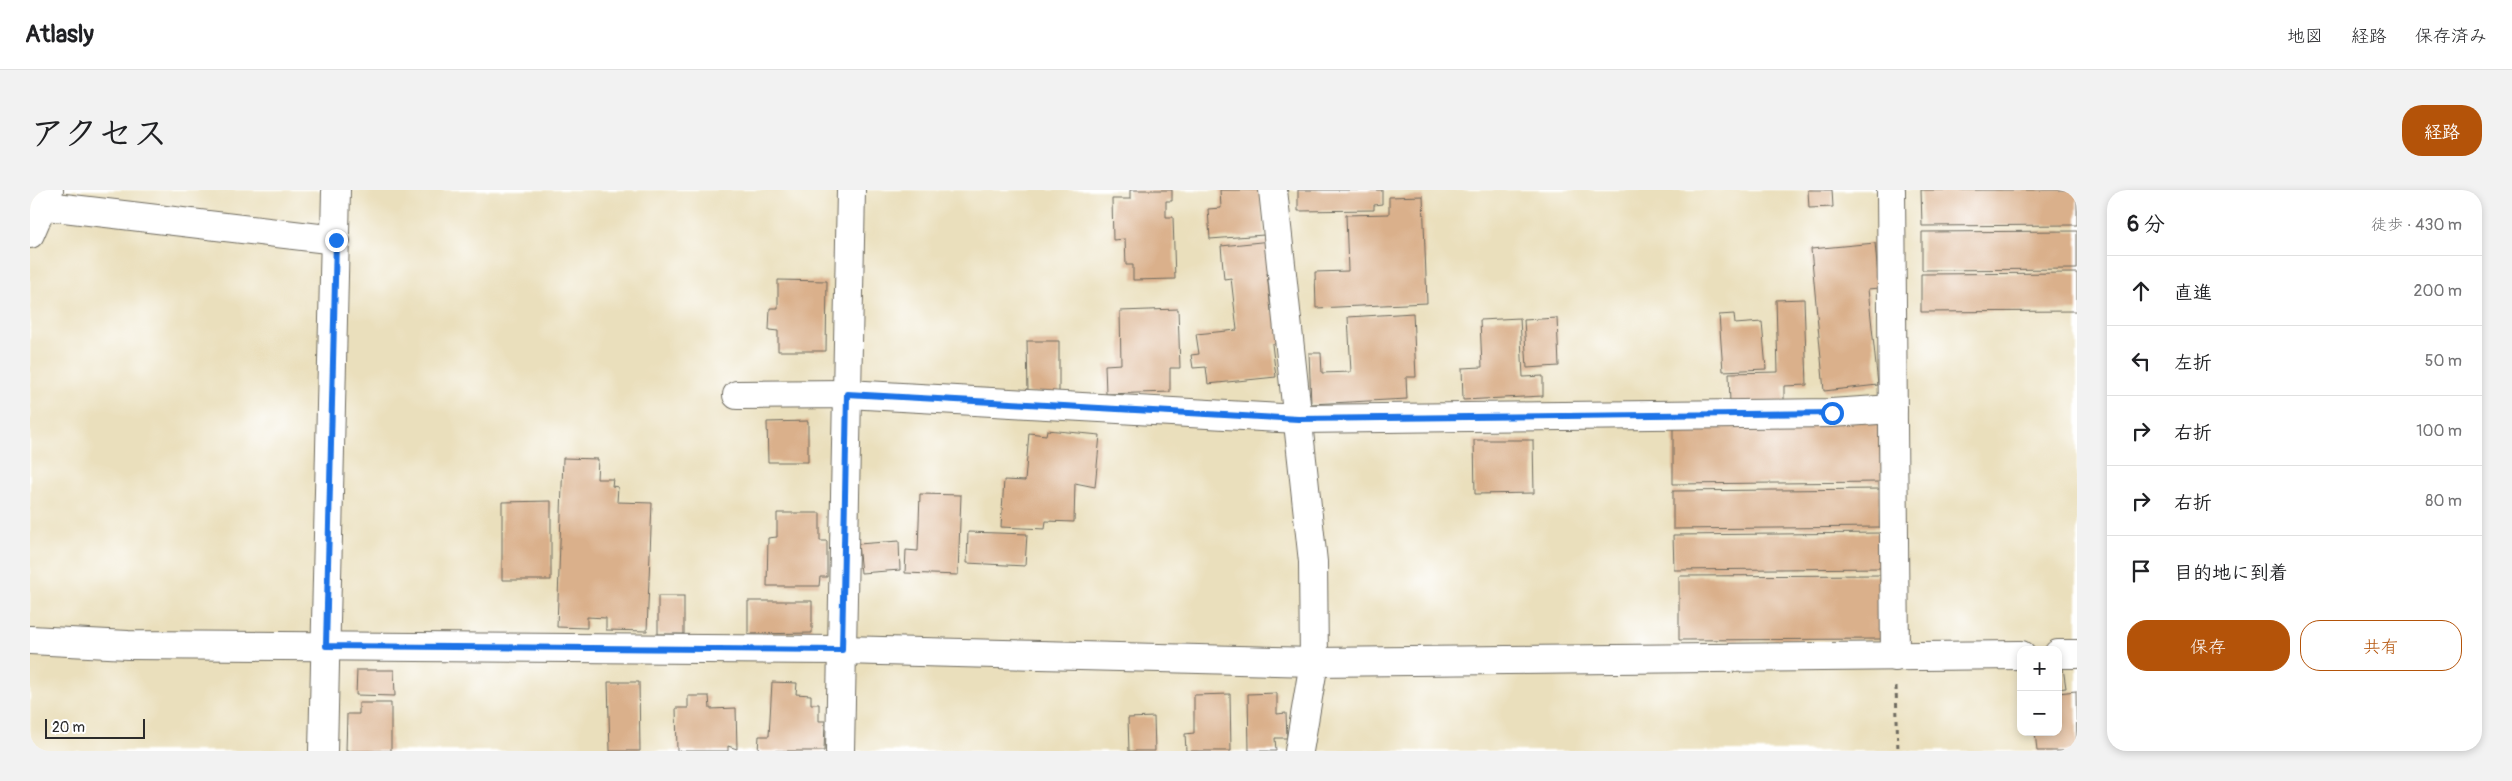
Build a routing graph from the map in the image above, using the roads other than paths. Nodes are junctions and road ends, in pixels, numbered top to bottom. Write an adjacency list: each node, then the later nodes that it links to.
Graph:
1 (336, 190): 7 (street)
2 (851, 190): 8 (street)
3 (1273, 190): 11 (street)
4 (1891, 190): 10 (street)
5 (40, 200): 6 (street); 7 (street)
6 (30, 234)
7 (336, 240): 13 (street)
8 (847, 394): 9 (street); 11 (street); 14 (street)
9 (737, 395)
10 (1893, 410): 11 (street); 18 (street)
11 (1298, 419): 19 (street)
12 (30, 640): 13 (street)
13 (326, 646): 14 (street); 20 (street)
14 (842, 650): 19 (street); 21 (street)
15 (2062, 654): 16 (street)
16 (2077, 654)
17 (2017, 655): 18 (street)
18 (1895, 657): 19 (street)
19 (1314, 662): 22 (street)
20 (323, 751)
21 (840, 751)
22 (1299, 751)

